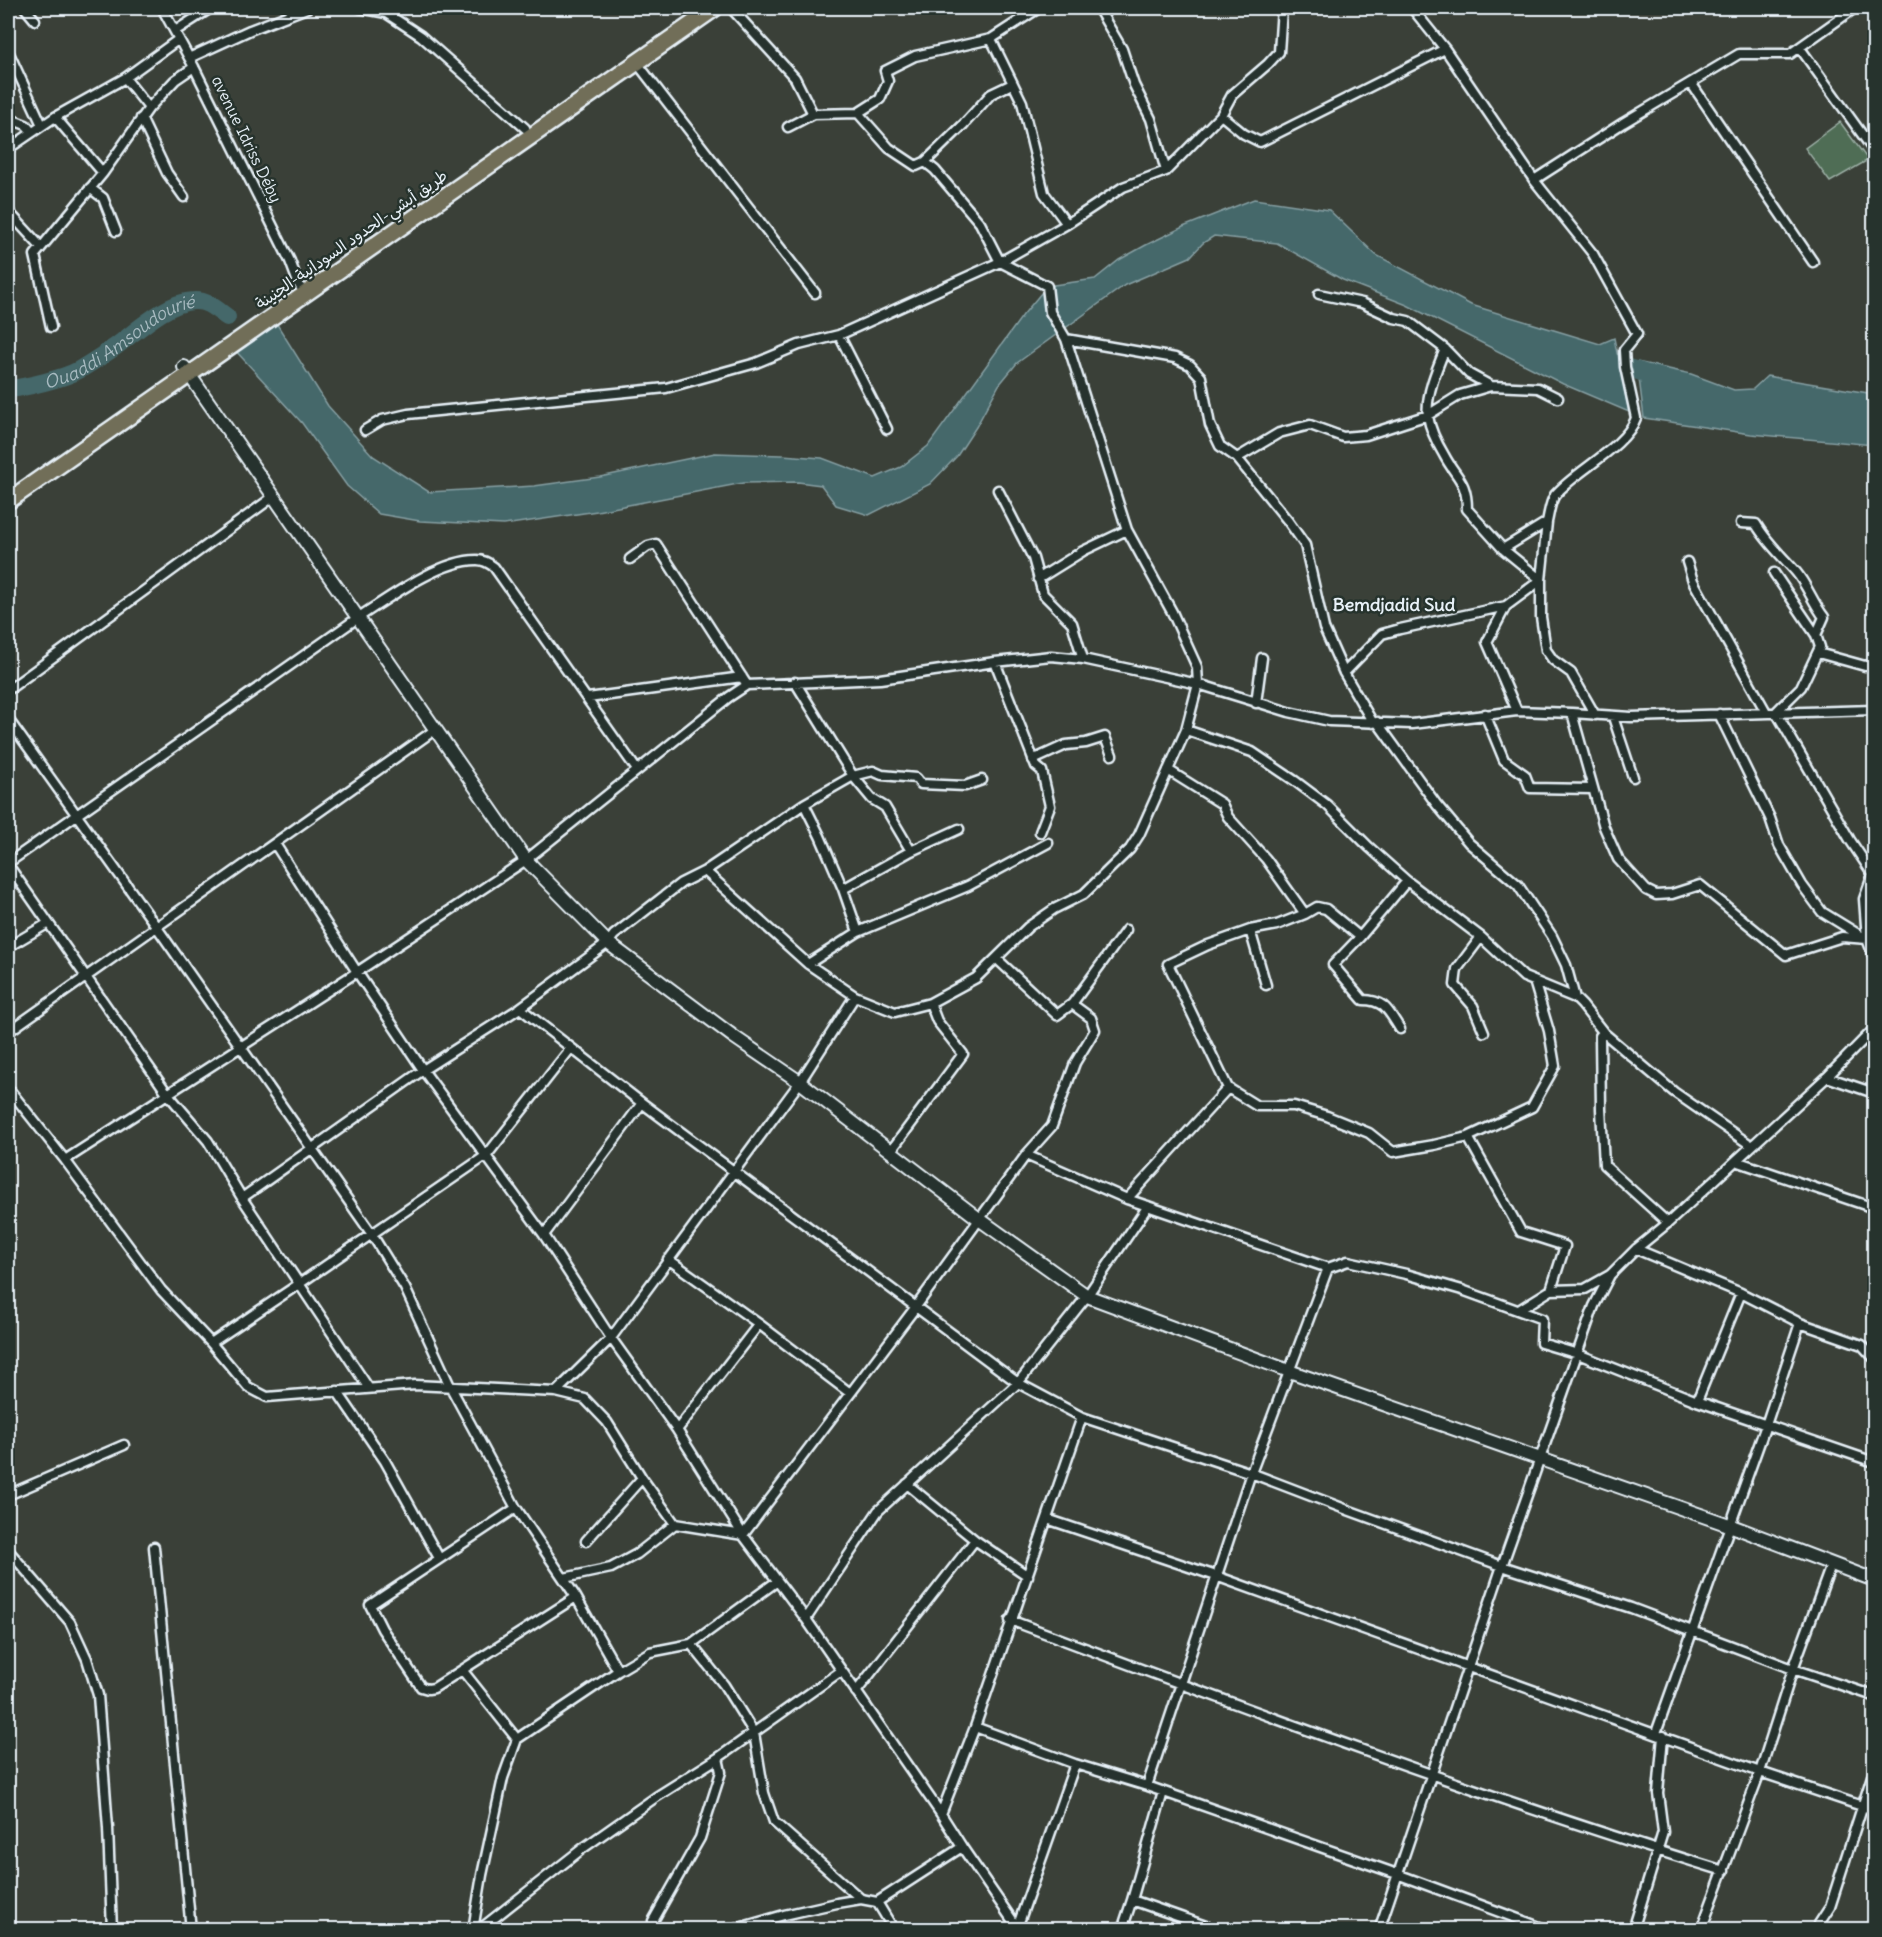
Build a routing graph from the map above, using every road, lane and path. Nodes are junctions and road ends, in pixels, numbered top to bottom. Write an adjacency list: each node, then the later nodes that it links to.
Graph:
1 (25, 8): 16 (street)
2 (162, 8): 17 (street, avenue Idriss Déby)
3 (212, 8): 15 (street)
4 (307, 8): 22 (street)
5 (360, 8): 14 (street)
6 (699, 8): 37 (highway)
7 (715, 8): 23 (highway, طريق أبشي-الحدود السودانية-الجنينة)
8 (731, 8): 30 (street)
9 (1039, 8): 18 (street)
10 (1098, 8): 42 (street)
11 (1282, 8): 31 (street)
12 (1412, 8): 20 (street)
13 (1855, 8): 19 (street)
14 (385, 10): 37 (street)
15 (201, 11): 17 (street)
16 (35, 20)
17 (177, 35): 22 (street, avenue Idriss Déby); 25 (street)
18 (991, 39): 27 (street); 29 (street)
19 (1800, 48): 26 (street); 40 (street)
20 (1445, 49): 31 (street); 44 (street)
21 (8, 51): 35 (street)
22 (189, 58): 24 (street, avenue Idriss Déby)
23 (637, 63): 50 (highway, طريق أبشي-الحدود السودانية-الجنينة); 55 (street)
24 (194, 67): 28 (street); 54 (street, avenue Idriss Déby)
25 (125, 78): 28 (street); 32 (street)
26 (1691, 83): 44 (street); 53 (street)
27 (1012, 84): 41 (street); 48 (street)
28 (149, 108): 34 (street)
29 (858, 113): 30 (street); 41 (street)
30 (813, 114): 36 (street)
31 (1221, 115): 42 (street)
32 (55, 117): 35 (street); 43 (street)
33 (8, 118): 38 (street)
34 (141, 118): 43 (street); 46 (street)
35 (42, 125): 38 (street)
36 (788, 127)
37 (525, 128): 50 (highway)
38 (32, 132): 39 (street)
39 (8, 149)
40 (1875, 151)
41 (925, 162): 52 (street)
42 (1166, 171): 48 (street)
43 (103, 173): 45 (street)
44 (1534, 180): 72 (street)
45 (90, 188): 49 (street); 51 (street)
46 (184, 197)
47 (8, 211): 51 (street)
48 (1067, 224): 52 (street)
49 (116, 231)
50 (366, 246): 54 (highway, طريق أبشي-الحدود السودانية-الجنينة)
51 (40, 247): 57 (street)
52 (1000, 262): 58 (street); 59 (street)
53 (1813, 262)
54 (301, 289): 61 (highway, طريق أبشي-الحدود السودانية-الجنينة)
55 (815, 293)
56 (1318, 294): 60 (street)
57 (51, 327)
58 (839, 335): 65 (street); 66 (street)
59 (1066, 339): 67 (street); 74 (street)
60 (1445, 349): 62 (street); 64 (street)
61 (187, 370): 68 (highway); 70 (street); 71 (highway, طريق أبشي-الحدود السودانية-الجنينة)
62 (1491, 386): 63 (street); 64 (street)
63 (1558, 398)
64 (1428, 415): 67 (street); 75 (street)
65 (887, 429)
66 (365, 430)
67 (1237, 458): 89 (street)
68 (8, 489)
69 (998, 490): 79 (street)
70 (273, 497): 82 (street); 93 (street)
71 (8, 501)
72 (1547, 522): 75 (street); 80 (street)
73 (1741, 523): 83 (street)
74 (1127, 530): 79 (street); 92 (street)
75 (1503, 549): 80 (street)
76 (630, 559): 90 (street)
77 (1687, 562): 99 (street)
78 (1774, 573): 83 (street)
79 (1038, 579): 86 (street)
80 (1541, 580): 81 (street); 103 (street)
81 (1506, 606): 89 (street); 97 (street)
82 (359, 617): 94 (street); 107 (street); 118 (street)
83 (1816, 635): 84 (street)
84 (1818, 653): 88 (street); 100 (street)
85 (1262, 658): 95 (street)
86 (1083, 659): 87 (street); 92 (street)
87 (995, 662): 91 (street); 110 (street)
88 (1875, 664)
89 (1344, 673): 106 (street)
90 (745, 682): 91 (street); 94 (street); 111 (street)
91 (795, 682): 113 (street)
92 (1198, 684): 95 (street); 108 (street)
93 (8, 690)
94 (588, 699): 111 (street)
95 (1256, 703): 106 (street)
96 (1875, 710): 100 (street)
97 (1517, 711): 98 (street); 101 (street)
98 (1572, 712): 103 (street); 116 (street)
99 (1766, 712): 100 (street); 102 (street)
100 (1776, 712): 127 (street)
101 (1485, 714): 106 (street); 116 (street)
102 (1719, 714): 104 (street); 138 (street)
103 (1595, 715): 104 (street)
104 (1613, 717): 114 (street)
105 (8, 719): 118 (street)
106 (1375, 723): 149 (street)
107 (436, 729): 122 (street); 124 (street)
108 (1186, 730): 112 (street); 128 (street)
109 (1112, 755): 110 (street)
110 (1033, 760): 120 (street)
111 (637, 770): 124 (street)
112 (1168, 770): 130 (street); 142 (street)
113 (853, 776): 115 (street); 117 (street); 123 (street)
114 (1633, 777)
115 (982, 780)
116 (1593, 789): 138 (street)
117 (804, 804): 126 (street); 129 (street)
118 (76, 814): 125 (street); 132 (street)
119 (959, 830): 123 (street)
120 (1040, 832)
121 (1048, 843): 135 (street)
122 (275, 844): 132 (street); 144 (street)
123 (911, 851): 129 (street)
124 (526, 860): 139 (street); 144 (street)
125 (8, 864): 131 (street)
126 (705, 871): 139 (street); 143 (street)
127 (1874, 875): 138 (street)
128 (1407, 881): 136 (street); 137 (street)
129 (843, 889): 135 (street)
130 (1305, 914): 134 (street); 136 (street)
131 (47, 924): 140 (street); 145 (street)
132 (156, 926): 145 (street); 158 (street)
133 (1126, 930): 151 (street)
134 (1250, 930): 147 (street); 164 (street)
135 (858, 932): 143 (street)
136 (1360, 937): 153 (street)
137 (1481, 937): 146 (street); 156 (street)
138 (1871, 942): 141 (street)
139 (608, 943): 152 (street); 162 (street)
140 (8, 947)
141 (1875, 957)
142 (997, 959): 150 (street); 151 (street)
143 (808, 964): 148 (street)
144 (357, 972): 158 (street); 160 (street)
145 (86, 977): 155 (street); 165 (street)
146 (1534, 981): 149 (street); 168 (street)
147 (1266, 985)
148 (855, 996): 150 (street); 162 (street)
149 (1575, 998): 157 (street)
150 (930, 1003): 171 (street)
151 (1072, 1004): 173 (street)
152 (520, 1008): 159 (street); 160 (street)
153 (1400, 1029)
154 (1875, 1029): 161 (street)
155 (8, 1032)
156 (1484, 1032)
157 (1604, 1033): 169 (street); 182 (street)
158 (239, 1046): 165 (street); 170 (street)
159 (571, 1048): 167 (street); 172 (street)
160 (423, 1070): 170 (street); 172 (street)
161 (1827, 1077): 166 (street); 169 (street)
162 (800, 1082): 171 (street); 176 (street)
163 (8, 1088): 174 (street)
164 (1228, 1088): 168 (street); 178 (street)
165 (167, 1093): 174 (street); 177 (street)
166 (1875, 1093)
167 (642, 1103): 176 (street); 184 (street)
168 (1468, 1137): 190 (street)
169 (1752, 1146): 175 (street)
170 (311, 1149): 177 (street); 183 (street)
171 (890, 1152): 181 (street)
172 (487, 1155): 183 (street); 184 (street)
173 (1026, 1155): 178 (street); 181 (street)
174 (65, 1160): 198 (street)
175 (1736, 1161): 180 (street); 182 (street)
176 (732, 1171): 186 (street); 193 (street)
177 (242, 1198): 189 (street)
178 (1127, 1199): 179 (street)
179 (1148, 1206): 187 (street); 192 (street)
180 (1875, 1208)
181 (979, 1219): 192 (street); 193 (street)
182 (1668, 1223): 185 (street)
183 (371, 1233): 189 (street); 203 (street)
184 (544, 1235): 197 (street)
185 (1636, 1249): 188 (street); 191 (street)
186 (668, 1259): 196 (street); 197 (street)
187 (1328, 1268): 194 (street); 201 (street)
188 (1610, 1275): 190 (street); 199 (street)
189 (299, 1284): 198 (street); 204 (street)
190 (1551, 1290): 194 (street)
191 (1740, 1293): 195 (street); 208 (street)
192 (1087, 1296): 201 (street); 202 (street)
193 (915, 1308): 202 (street); 207 (street)
194 (1519, 1310): 199 (street)
195 (1800, 1323): 200 (street); 210 (street)
196 (759, 1324): 207 (street); 211 (street)
197 (611, 1338): 206 (street); 211 (street)
198 (211, 1343): 205 (street)
199 (1578, 1354): 208 (street); 213 (street)
200 (1875, 1358)
201 (1289, 1371): 213 (street); 215 (street)
202 (1018, 1383): 209 (street); 217 (street)
203 (450, 1386): 204 (street); 206 (street); 219 (street)
204 (368, 1388): 205 (street)
205 (337, 1391): 228 (street)
206 (556, 1392): 216 (street)
207 (850, 1393): 223 (street)
208 (1697, 1401): 210 (street)
209 (1082, 1417): 215 (street); 220 (street)
210 (1766, 1425): 214 (street); 222 (street)
211 (677, 1431): 223 (street)
212 (124, 1445): 218 (street)
213 (1541, 1459): 222 (street); 230 (street)
214 (1875, 1462)
215 (1251, 1473): 230 (street); 232 (street)
216 (642, 1478): 221 (street); 225 (street)
217 (908, 1485): 224 (street); 237 (street)
218 (8, 1495)
219 (516, 1508): 228 (street); 233 (street)
220 (1047, 1519): 231 (street); 232 (street)
221 (675, 1524): 223 (street); 233 (street)
222 (1729, 1525): 229 (street); 239 (street)
223 (744, 1535): 235 (street)
224 (975, 1540): 231 (street); 247 (street)
225 (586, 1541)
226 (154, 1547): 272 (street)
227 (8, 1550): 271 (street)
228 (439, 1558): 243 (street)
229 (1831, 1565): 234 (street); 242 (street)
230 (1502, 1566): 239 (street); 241 (street)
231 (1028, 1576): 238 (street)
232 (1216, 1576): 241 (street); 246 (street)
233 (564, 1578): 236 (street)
234 (1875, 1580)
235 (776, 1582): 237 (street); 240 (street)
236 (576, 1597): 243 (street); 244 (street)
237 (806, 1619): 245 (street)
238 (1011, 1620): 246 (street); 249 (street)
239 (1693, 1632): 242 (street); 251 (street)
240 (691, 1644): 244 (street); 250 (street)
241 (1470, 1666): 251 (street); 257 (street)
242 (1793, 1669): 248 (street); 256 (street)
243 (463, 1671): 252 (street)
244 (618, 1671): 252 (street)
245 (841, 1671): 247 (street); 250 (street)
246 (1181, 1684): 257 (street); 258 (street)
247 (856, 1692): 262 (street)
248 (1875, 1696)
249 (975, 1727): 254 (street); 262 (street)
250 (754, 1733): 253 (street); 267 (street)
251 (1659, 1734): 256 (street); 264 (street)
252 (517, 1739): 273 (street)
253 (718, 1758): 270 (street); 274 (street)
254 (1075, 1764): 258 (street); 277 (street)
255 (1875, 1770): 260 (street)
256 (1760, 1772): 260 (street); 265 (street)
257 (1432, 1775): 264 (street); 266 (street)
258 (1147, 1786): 259 (street)
259 (1163, 1792): 266 (street); 268 (street)
260 (1862, 1806): 261 (street); 284 (street)
261 (1875, 1810)
262 (942, 1814): 263 (street)
263 (962, 1847): 269 (street); 277 (street)
264 (1658, 1851): 265 (street); 282 (street)
265 (1725, 1871): 283 (street)
266 (1397, 1874): 280 (street); 281 (street)
267 (861, 1899): 269 (street); 275 (street)
268 (1132, 1900): 278 (street); 279 (street)
269 (877, 1902): 276 (street)
270 (653, 1921)
271 (112, 1929)
272 (191, 1929)
273 (473, 1929)
274 (478, 1929)
275 (732, 1929)
276 (894, 1929)
277 (1018, 1929)
278 (1122, 1929)
279 (1217, 1929)
280 (1379, 1929)
281 (1548, 1929)
282 (1633, 1929)
283 (1701, 1929)
284 (1815, 1929)

